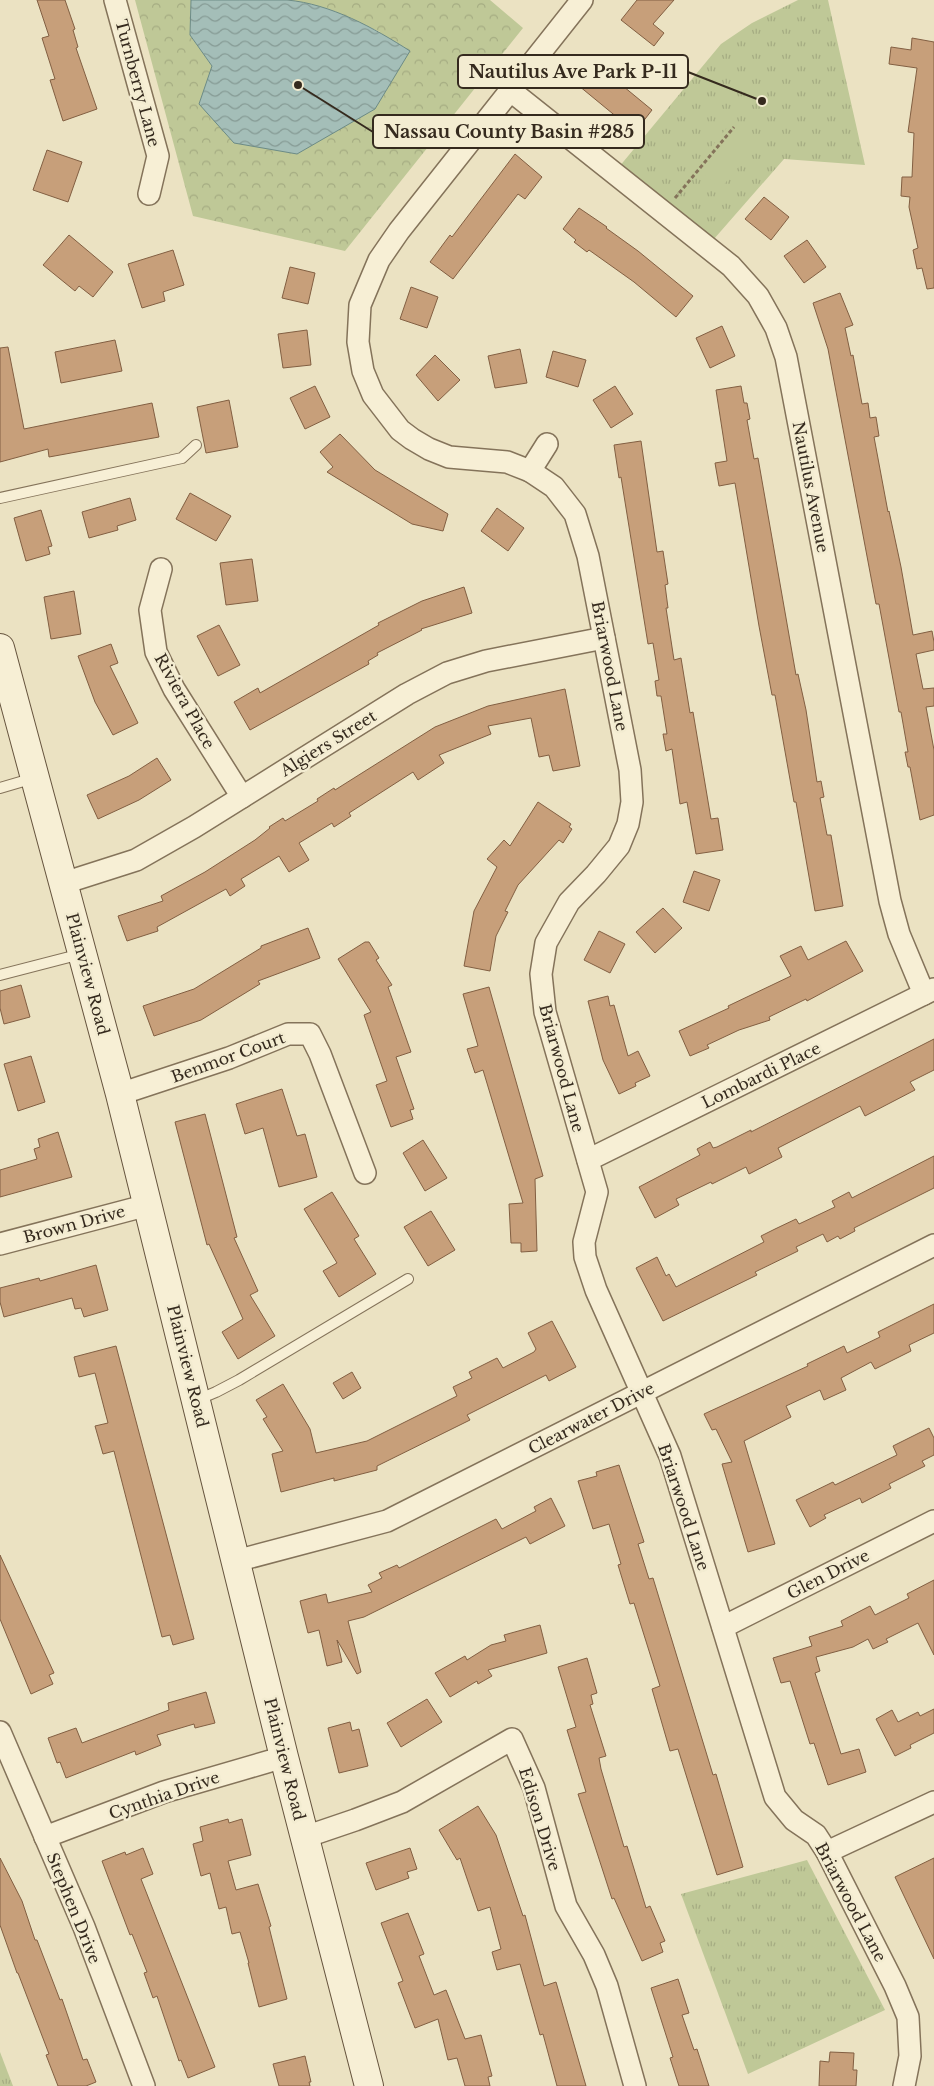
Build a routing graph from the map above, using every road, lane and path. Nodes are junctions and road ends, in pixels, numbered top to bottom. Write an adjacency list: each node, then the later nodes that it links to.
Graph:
1 (115, 0): 5 (street, Turnberry Lane)
2 (582, 0): 3 (street, Briarwood Lane)
3 (510, 91): 6 (street, Nautilus Avenue); 9 (street, Briarwood Lane)
4 (734, 127): 6 (path)
5 (149, 194)
6 (663, 212): 20 (street, Nautilus Avenue)
7 (196, 444): 10 (lane)
8 (547, 444): 9 (street)
9 (530, 472): 12 (street, Briarwood Lane)
10 (0, 498)
11 (161, 569): 16 (street, Riviera Place)
12 (604, 638): 16 (street, Algiers Street); 22 (street, Briarwood Lane)
13 (0, 648): 14 (main road, Plainview Road)
14 (35, 777): 15 (lane); 17 (main road, Plainview Road)
15 (0, 788)
16 (242, 797): 17 (street, Algiers Street)
17 (64, 883): 18 (main road, Plainview Road)
18 (82, 954): 19 (lane); 21 (main road, Plainview Road)
19 (0, 975)
20 (929, 992): 22 (street, Lombardi Place)
21 (120, 1094): 23 (street, Benmor Court); 24 (main road, Plainview Road)
22 (588, 1160): 28 (street, Briarwood Lane)
23 (365, 1173)
24 (148, 1205): 25 (street, Brown Drive); 29 (main road, Plainview Road)
25 (0, 1244)
26 (934, 1245): 28 (street, Clearwater Drive)
27 (408, 1278): 29 (lane)
28 (641, 1393): 31 (street, Clearwater Drive); 32 (street, Briarwood Lane)
29 (196, 1400): 31 (main road, Plainview Road)
30 (934, 1520): 32 (street, Glen Drive)
31 (236, 1561): 34 (main road, Plainview Road)
32 (723, 1628): 38 (street, Briarwood Lane)
33 (0, 1732): 36 (street, Stephen Drive)
34 (284, 1757): 36 (street, Cynthia Drive); 37 (main road, Plainview Road)
35 (934, 1802): 38 (street)
36 (45, 1837): 39 (street, Stephen Drive)
37 (305, 1837): 40 (main road, Plainview Road); 41 (street, Edison Drive)
38 (827, 1852): 42 (street, Briarwood Lane)
39 (144, 2086)
40 (369, 2086)
41 (635, 2086)
42 (904, 2086)

